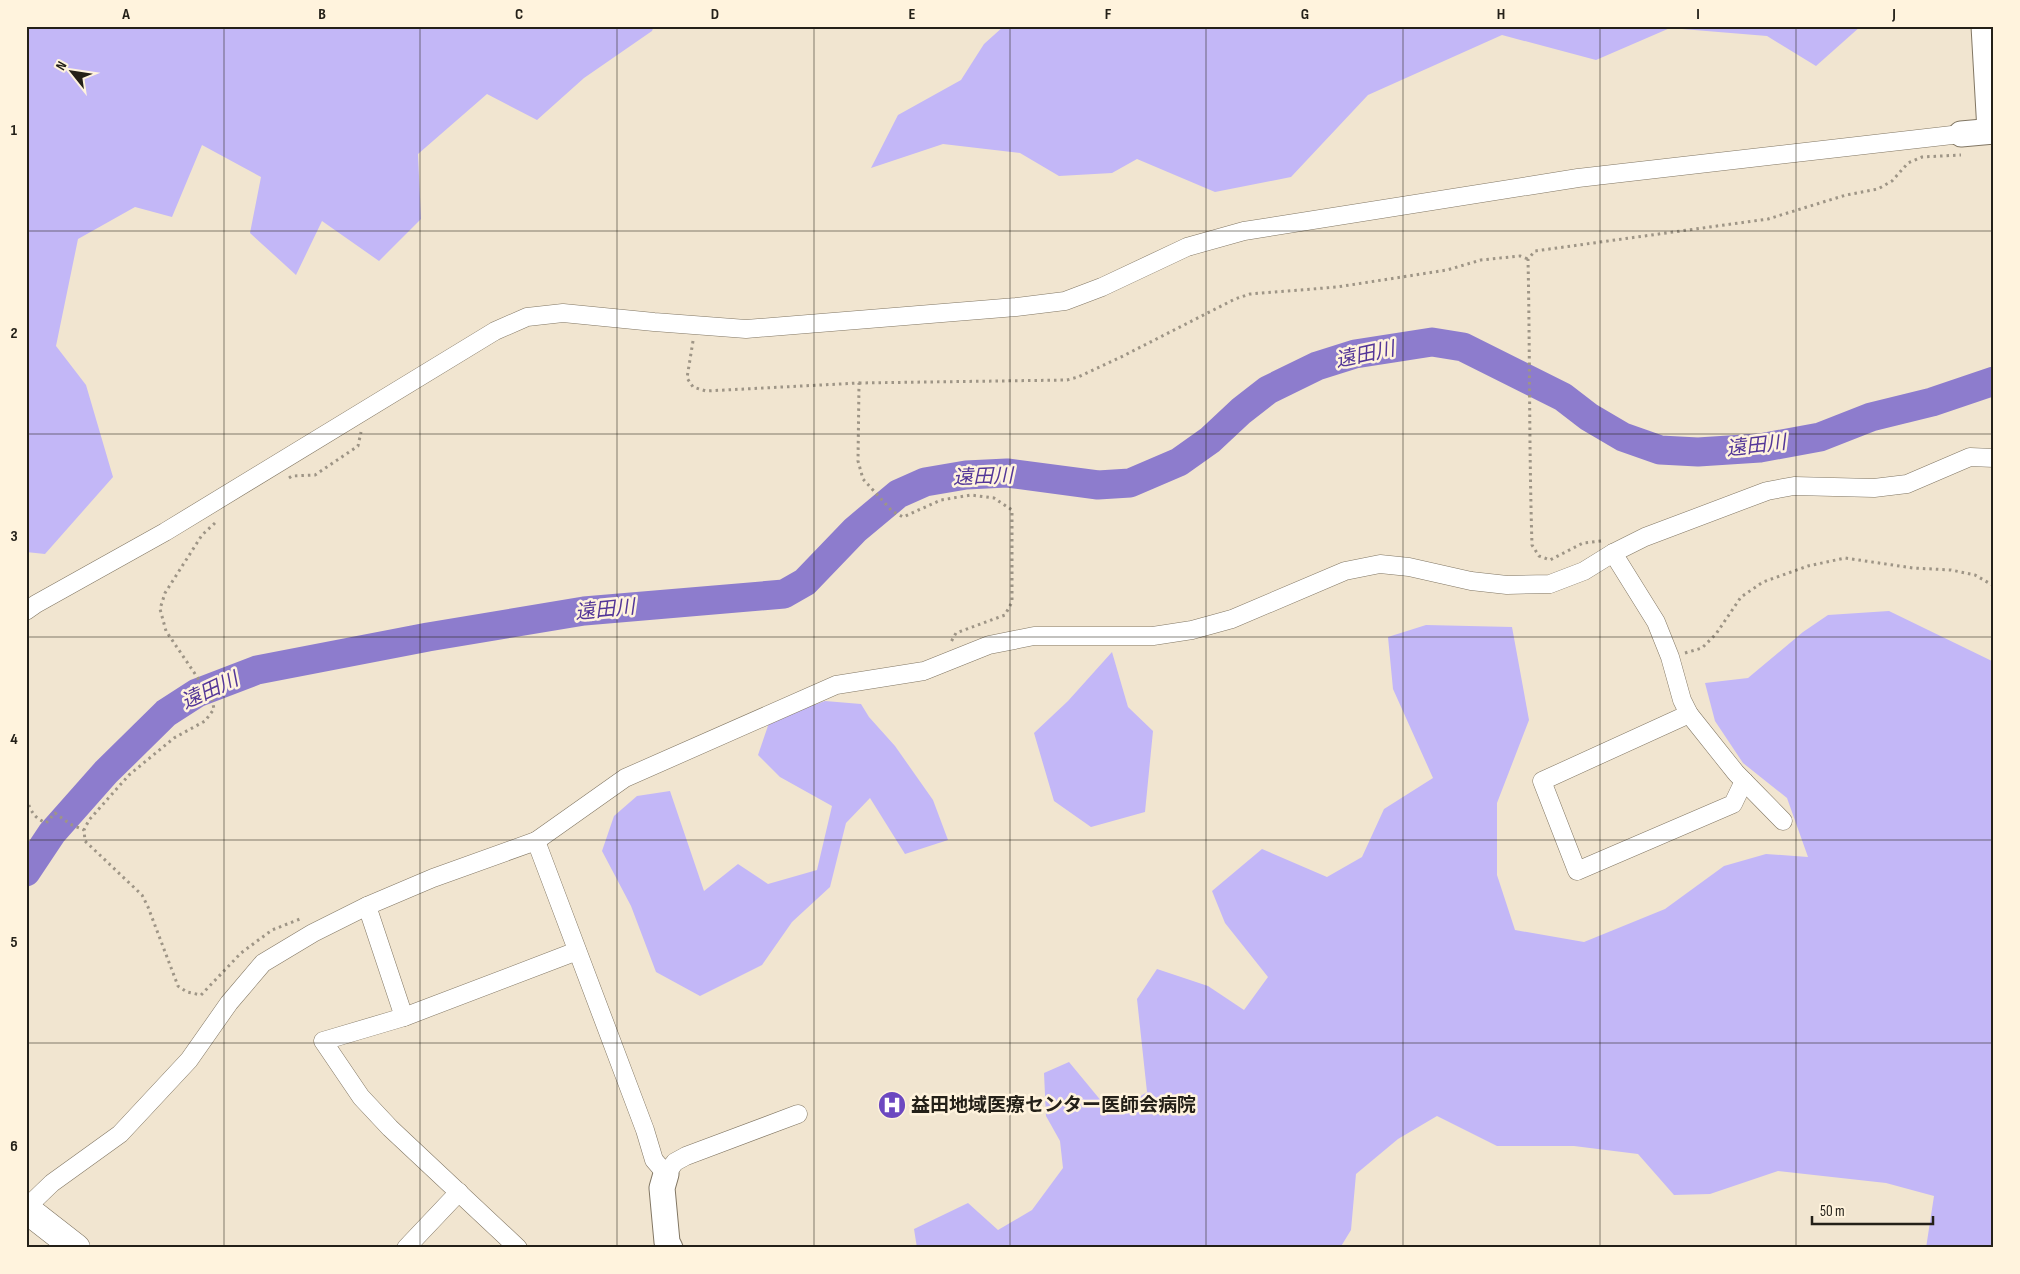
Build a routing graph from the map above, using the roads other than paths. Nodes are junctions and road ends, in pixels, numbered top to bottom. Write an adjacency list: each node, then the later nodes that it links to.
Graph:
1 (1984, 26): 2 (street)
2 (1992, 131): 3 (street)
3 (1965, 144): 6 (street)
4 (1994, 458): 5 (street)
5 (1613, 553): 7 (street); 10 (street)
6 (26, 611)
7 (1688, 714): 8 (street); 8 (street)
8 (1744, 781): 9 (street)
9 (1783, 821)
10 (536, 841): 11 (street); 12 (street)
11 (367, 906): 13 (street); 17 (street)
12 (577, 952): 13 (street); 15 (street)
13 (404, 1017): 16 (street)
14 (798, 1114): 15 (street)
15 (666, 1174): 21 (street)
16 (459, 1192): 19 (street); 20 (street)
17 (26, 1208): 18 (highway)
18 (76, 1248)
19 (406, 1248)
20 (518, 1248)
21 (670, 1248)

